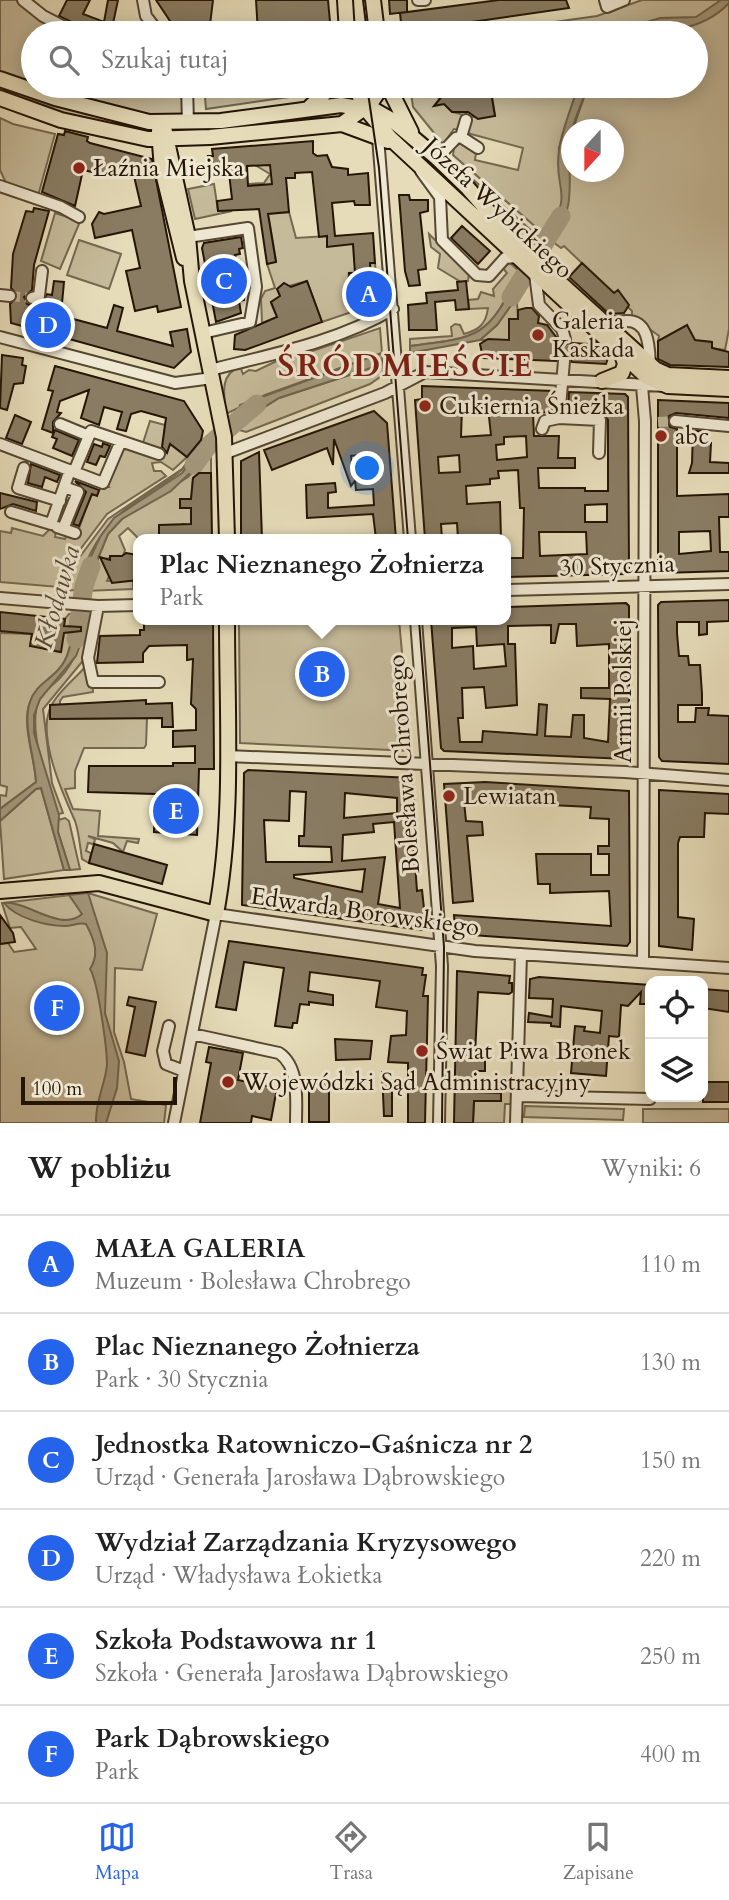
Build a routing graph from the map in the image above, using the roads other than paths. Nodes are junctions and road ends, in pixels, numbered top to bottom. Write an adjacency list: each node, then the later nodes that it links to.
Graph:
1 (23, 0): 9 (street)
2 (143, 0): 10 (street)
3 (345, 0): 11 (main road)
4 (373, 0): 12 (main road)
5 (418, 0): 6 (street)
6 (425, 0)
7 (624, 0): 8 (street)
8 (606, 4)
9 (51, 21)
10 (150, 21)
11 (346, 21)
12 (376, 21)
13 (0, 79): 14 (main road)
14 (21, 87)
15 (0, 98): 31 (main road)
16 (52, 98): 25 (main road)
17 (187, 98): 26 (street)
18 (319, 98): 22 (main road)
19 (360, 98): 23 (main road, Józefa Wybickiego)
20 (375, 98): 23 (main road)
21 (394, 98): 29 (main road)
22 (308, 108): 23 (main road); 26 (main road)
23 (365, 108): 27 (main road); 29 (main road); 33 (main road, Józefa Wybickiego)
24 (466, 120): 30 (street)
25 (162, 123): 26 (main road); 31 (main road)
26 (188, 123)
27 (342, 124): 28 (main road); 31 (main road)
28 (378, 136): 33 (main road); 43 (street)
29 (413, 136): 34 (main road, Józefa Wybickiego)
30 (461, 137): 32 (street); 34 (street)
31 (163, 140): 38 (main road)
32 (478, 148)
33 (401, 149): 35 (main road, Józefa Wybickiego)
34 (437, 159): 39 (main road, Józefa Wybickiego)
35 (416, 162): 39 (main road, Józefa Wybickiego); 39 (street)
36 (0, 186): 37 (street)
37 (77, 214)
38 (183, 237): 45 (main road); 45 (street)
39 (519, 253): 41 (main road, Józefa Wybickiego)
40 (42, 271): 42 (street)
41 (538, 271): 44 (main road, Józefa Wybickiego); 47 (street); 48 (main road, Józefa Wybickiego)
42 (32, 298)
43 (393, 309): 51 (street); 56 (street)
44 (602, 322): 50 (main road, Józefa Wybickiego); 50 (street)
45 (203, 333): 51 (main road)
46 (0, 337): 51 (street)
47 (565, 339)
48 (626, 358): 54 (main road, Józefa Wybickiego); 55 (main road); 57 (main road)
49 (564, 361): 52 (street)
50 (650, 365): 54 (main road, Józefa Wybickiego)
51 (211, 374): 69 (main road)
52 (562, 378): 55 (street); 56 (street); 59 (street)
53 (729, 378): 54 (main road)
54 (668, 380): 57 (street); 58 (main road)
55 (601, 381): 57 (street)
56 (399, 385): 69 (street); 81 (street)
57 (642, 386): 60 (street, Armii Polskiej)
58 (729, 388)
59 (559, 418): 65 (street); 70 (street)
60 (645, 421): 62 (street); 83 (street, Armii Polskiej)
61 (675, 421): 64 (street)
62 (658, 422)
63 (60, 424): 66 (street)
64 (729, 426)
65 (542, 429)
66 (89, 436): 67 (street); 73 (street)
67 (121, 441): 71 (street); 73 (street)
68 (0, 444): 73 (street)
69 (225, 450): 80 (main road)
70 (599, 453)
71 (159, 454)
72 (24, 468): 75 (street)
73 (72, 471): 74 (street)
74 (64, 487): 75 (street); 78 (street)
75 (60, 501): 77 (street)
76 (11, 512): 77 (street)
77 (51, 524): 78 (street)
78 (63, 529): 79 (street)
79 (75, 533)
80 (227, 534)
81 (410, 534)
82 (729, 584): 83 (street, 30 Stycznia)
83 (643, 587): 84 (street, 30 Stycznia); 93 (street, Armii Polskiej)
84 (511, 590)
85 (0, 598): 87 (street)
86 (133, 605): 87 (street)
87 (96, 609): 90 (street)
88 (227, 625): 91 (main road)
89 (416, 625): 92 (street, Bolesława Chrobrego)
90 (159, 682)
91 (227, 756): 92 (street); 96 (main road)
92 (428, 764): 93 (street); 97 (street, Bolesława Chrobrego)
93 (644, 774): 94 (street); 99 (street, Armii Polskiej)
94 (729, 780)
95 (5, 891): 96 (main road, Edwarda Borowskiego)
96 (216, 914): 97 (street, Edwarda Borowskiego); 102 (street)
97 (441, 946): 98 (street, Edwarda Borowskiego); 108 (street, Bolesława Chrobrego)
98 (521, 954): 99 (street, Edwarda Borowskiego); 104 (street)
99 (643, 961): 100 (street, Edwarda Borowskiego)
100 (729, 968)
101 (169, 1026): 103 (street)
102 (192, 1034): 103 (street); 107 (street)
103 (184, 1071): 106 (street)
104 (517, 1096): 105 (street); 109 (street)
105 (645, 1099)
106 (174, 1123)
107 (296, 1123)
108 (439, 1123)
109 (516, 1123)

